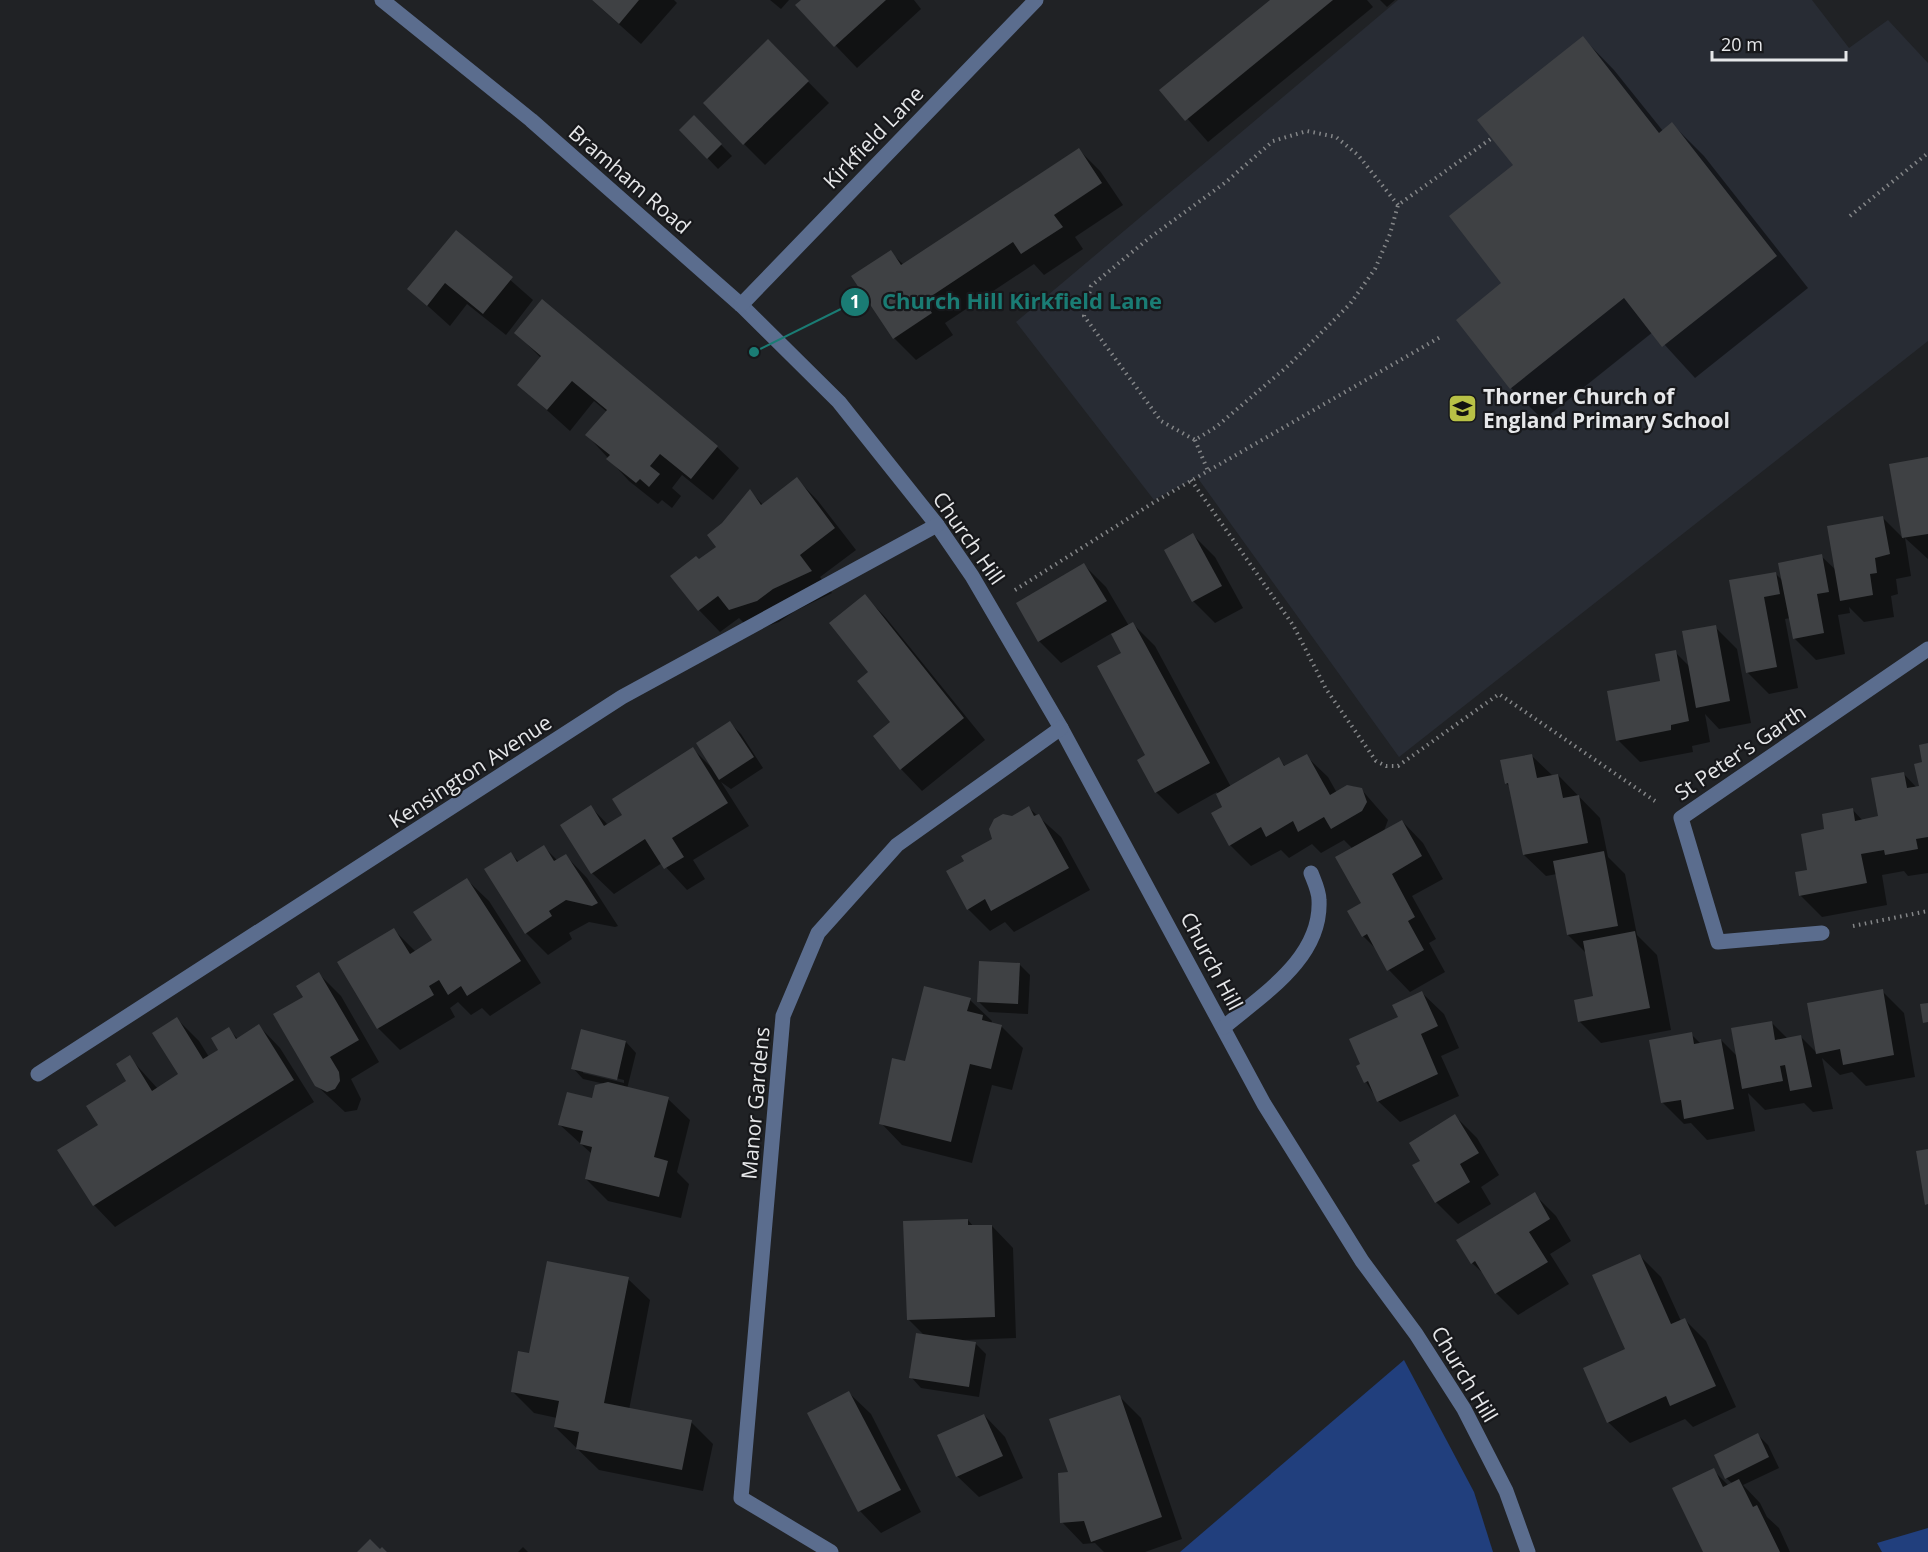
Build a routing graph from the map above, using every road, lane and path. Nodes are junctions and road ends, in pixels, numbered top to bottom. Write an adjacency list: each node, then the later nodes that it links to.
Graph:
1 (382, 0): 7 (street, Bramham Road)
2 (1036, 0): 7 (street, Kirkfield Lane)
3 (1492, 138): 5 (path)
4 (1928, 153): 6 (path)
5 (1398, 205): 10 (path); 10 (path)
6 (1850, 216)
7 (741, 305): 9 (street, Bramham Road)
8 (1442, 336): 11 (path)
9 (839, 402): 13 (street, Church Hill)
10 (1195, 440): 11 (path)
11 (1208, 471): 12 (path)
12 (1191, 480): 14 (path); 17 (path)
13 (937, 525): 16 (street, Church Hill); 22 (street, Kensington Avenue)
14 (1009, 582)
15 (1928, 649): 17 (street, St Peter's Garth)
16 (1061, 728): 21 (street, Church Hill); 23 (street, Manor Gardens)
17 (1681, 818): 20 (street, St Peter's Garth)
18 (1311, 873): 21 (street)
19 (1928, 911): 20 (path)
20 (1822, 933)
21 (1224, 1027): 24 (street, Church Hill)
22 (38, 1074)
23 (831, 1552)
24 (1528, 1552)

